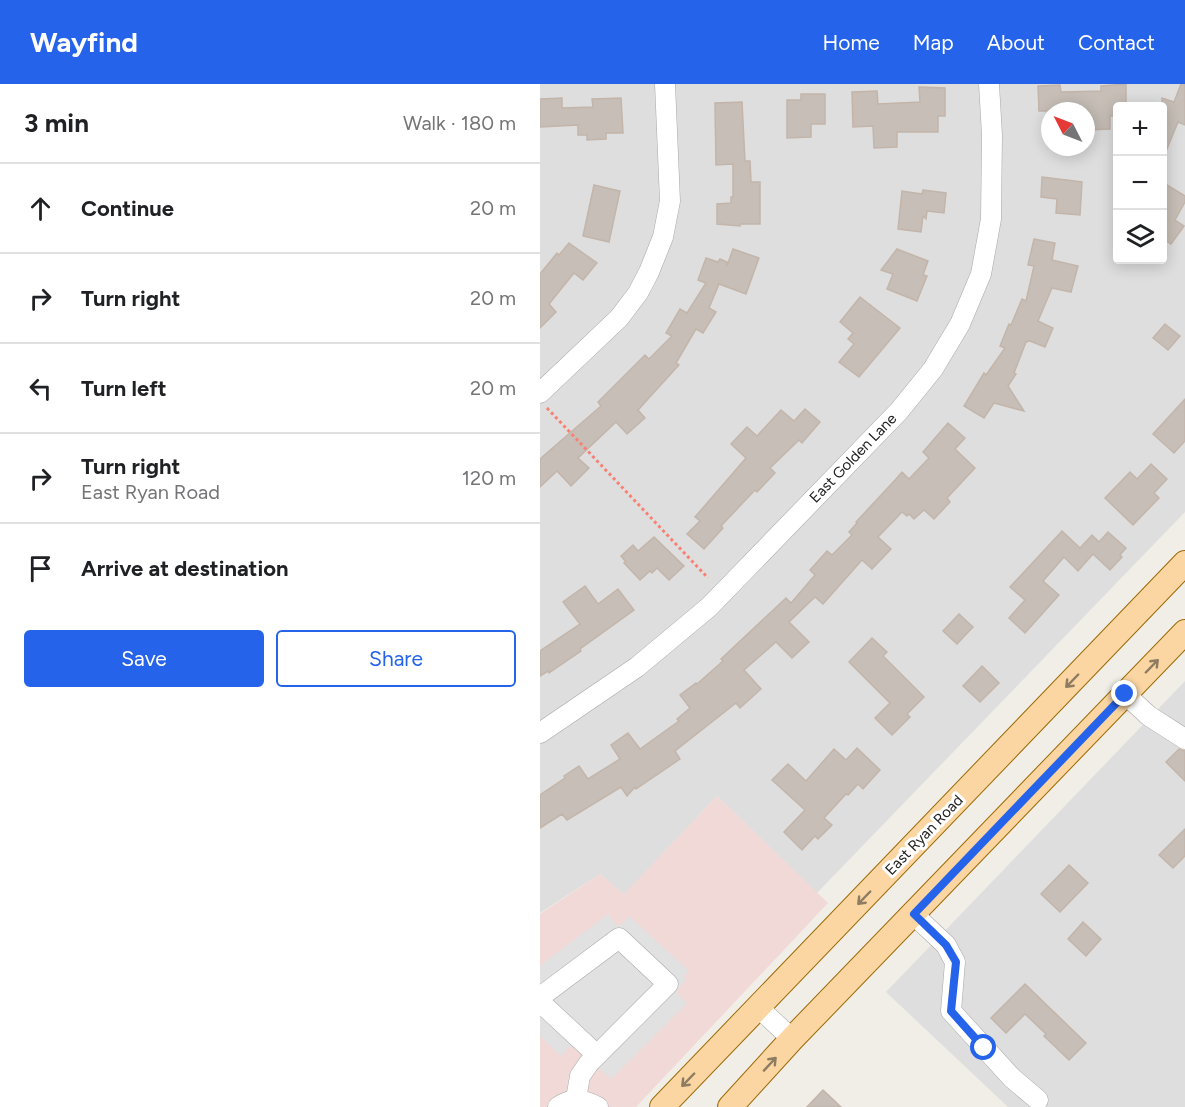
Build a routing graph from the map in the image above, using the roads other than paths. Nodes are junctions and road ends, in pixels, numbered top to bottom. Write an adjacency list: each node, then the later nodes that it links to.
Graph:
1 (665, 84): 3 (street)
2 (990, 84): 7 (street, East Golden Lane)
3 (543, 399)
4 (1185, 563): 12 (main road, East Ryan Road, one-way to 12)
5 (1185, 632): 6 (main road, one-way to 5)
6 (1125, 694): 8 (street); 9 (main road)
7 (540, 733)
8 (1185, 739)
9 (914, 914): 13 (main road); 15 (street)
10 (540, 997): 14 (street)
11 (540, 1002): 14 (street)
12 (759, 1008): 13 (street); 18 (main road, East Ryan Road, one-way to 18)
13 (792, 1039): 19 (main road, one-way to 13)
14 (597, 1055): 16 (street)
15 (1038, 1100)
16 (567, 1103): 17 (street)
17 (598, 1107)
18 (662, 1107)
19 (730, 1107)

